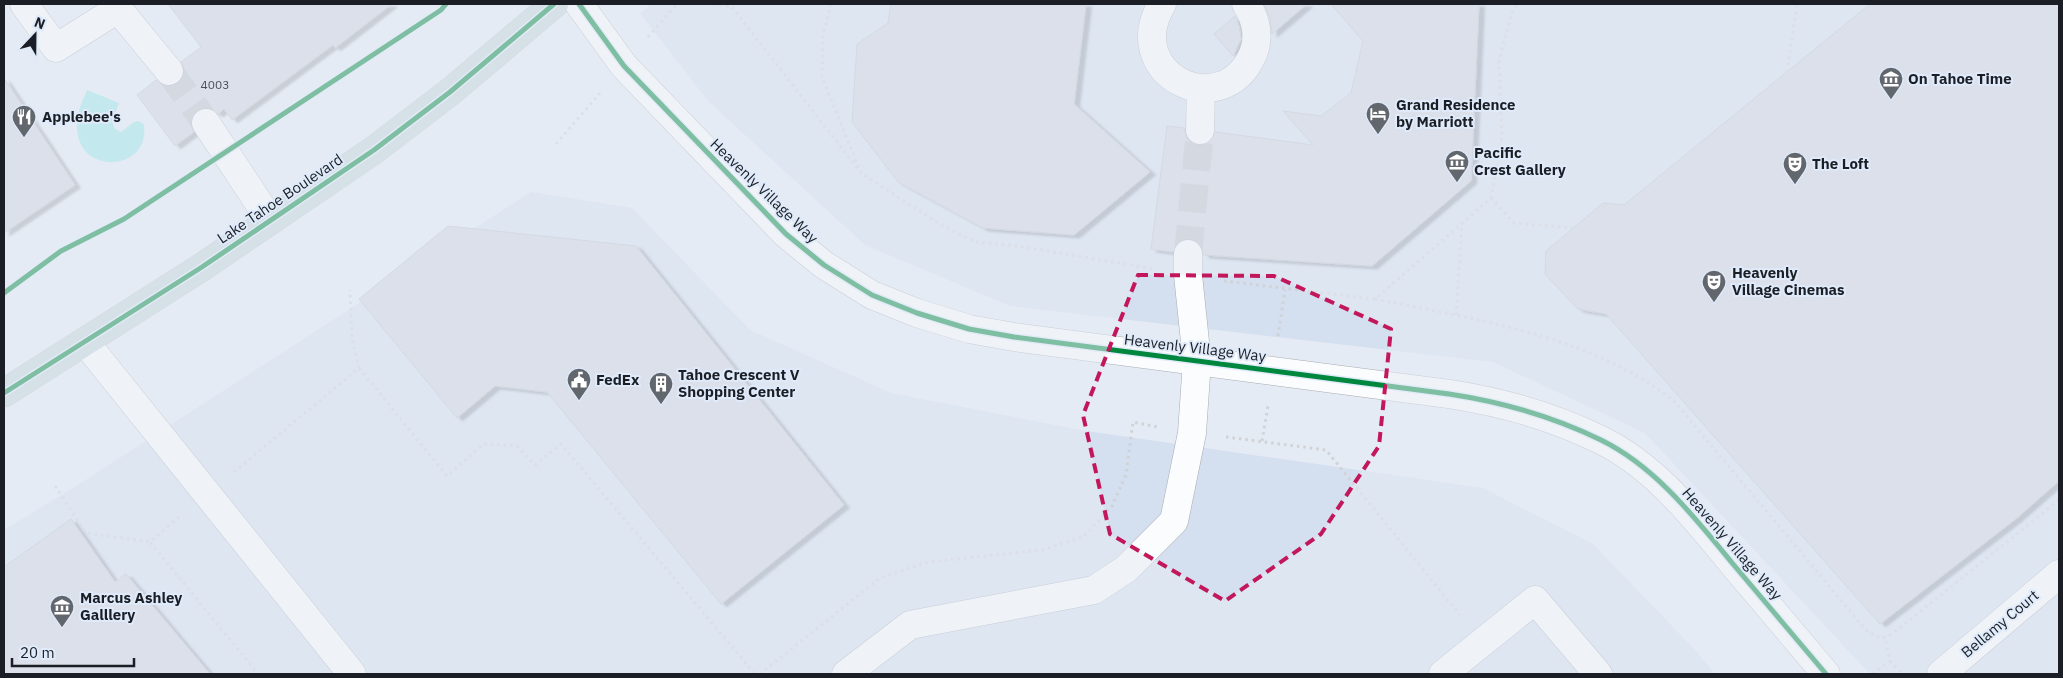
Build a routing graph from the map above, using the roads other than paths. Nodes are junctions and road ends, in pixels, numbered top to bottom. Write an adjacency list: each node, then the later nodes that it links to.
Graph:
1 (24, 4): 6 (street)
2 (554, 4): 11 (highway, Lake Tahoe Boulevard)
3 (579, 4): 14 (street, Heavenly Village Way)
4 (1162, 4): 8 (street)
5 (1246, 4): 8 (street)
6 (116, 7): 7 (street)
7 (169, 71)
8 (1201, 89): 10 (street)
9 (206, 123): 11 (street)
10 (1200, 130)
11 (270, 220): 13 (highway, Lake Tahoe Boulevard)
12 (1188, 265): 14 (street)
13 (85, 342): 15 (highway, Lake Tahoe Boulevard); 17 (street)
14 (1197, 360): 18 (street); 21 (street, Heavenly Village Way)
15 (4, 393)
16 (2059, 574): 22 (street, Bellamy Court)
17 (352, 674)
18 (846, 674)
19 (1443, 674): 20 (street)
20 (1598, 674)
21 (1826, 674)
22 (1941, 674)

